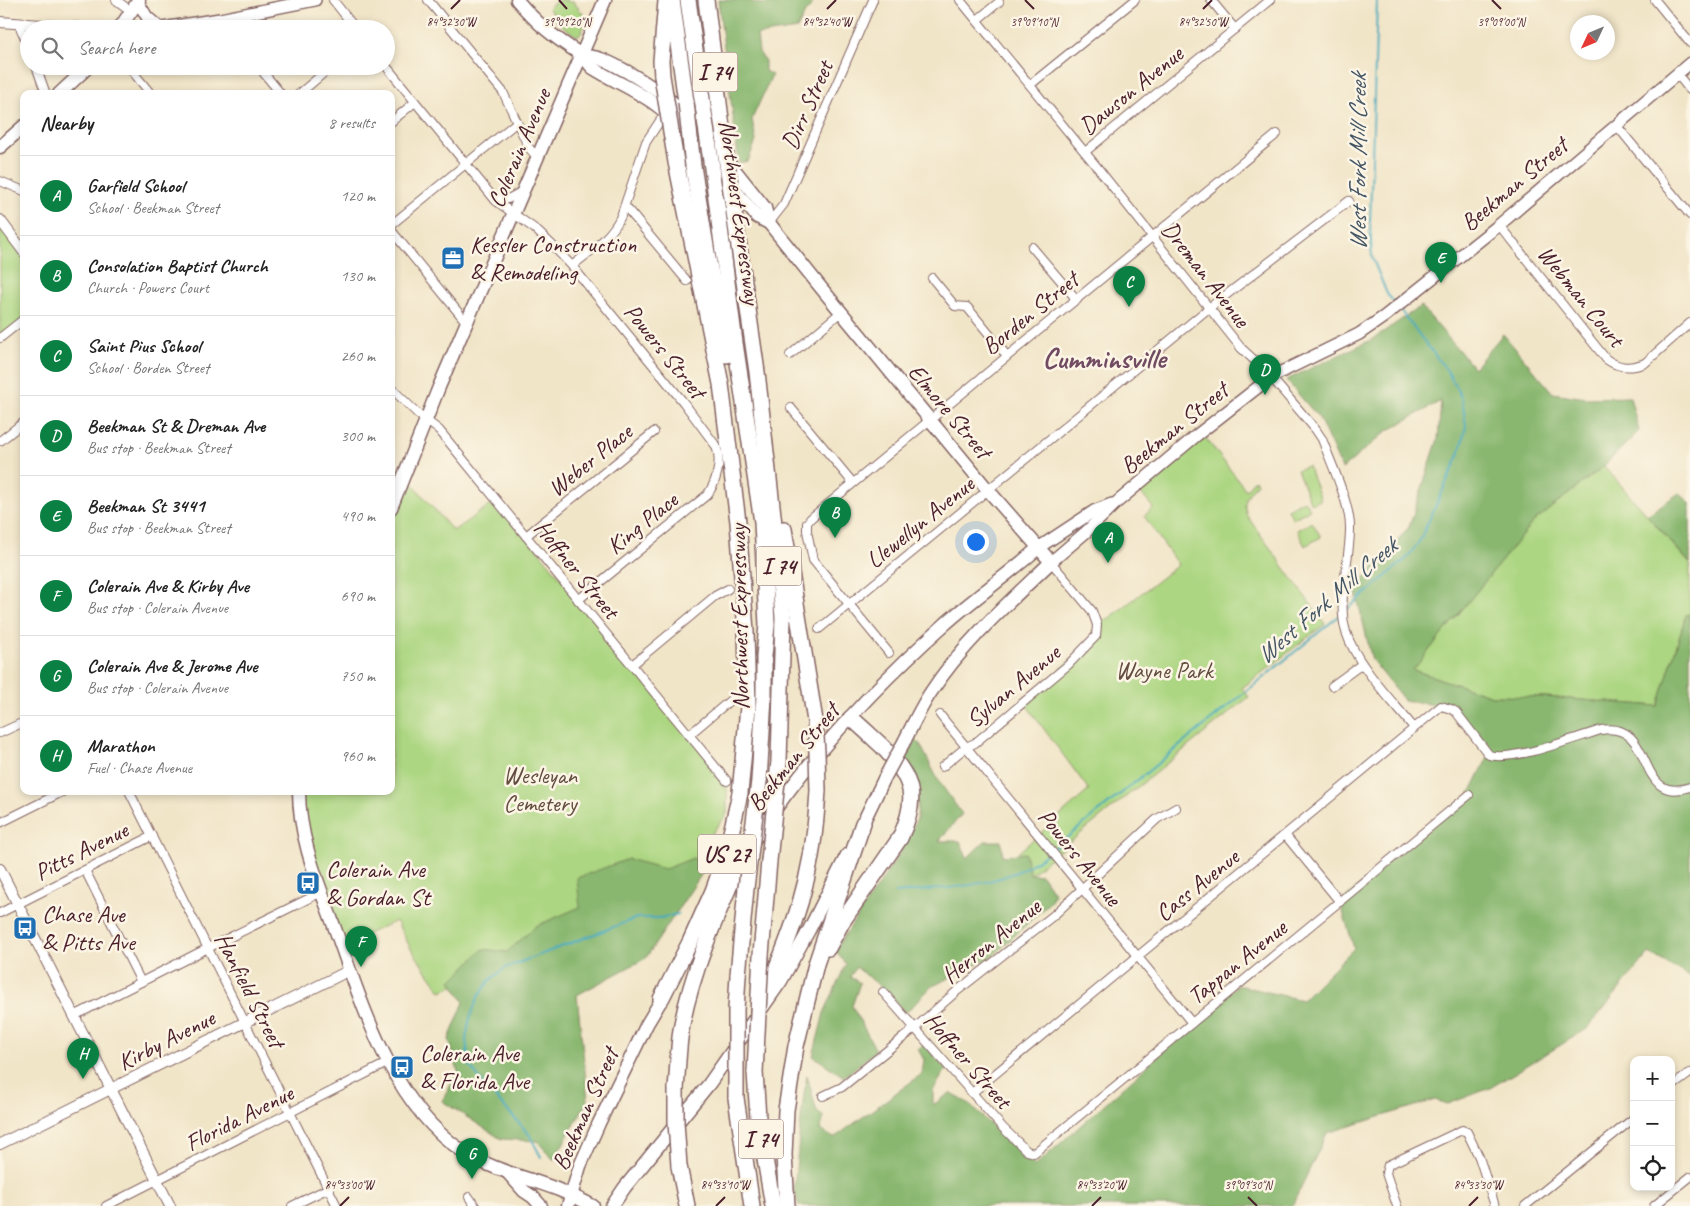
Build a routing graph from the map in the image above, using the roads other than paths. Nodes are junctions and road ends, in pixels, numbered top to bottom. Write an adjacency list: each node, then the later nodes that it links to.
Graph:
1 (116, 0): 18 (street)
2 (314, 0): 19 (main road)
3 (334, 0): 23 (street)
4 (428, 0): 49 (street)
5 (517, 0): 30 (main road, Elmore Street)
6 (666, 0): 80 (highway, bridge)
7 (672, 0): 60 (highway, bridge)
8 (688, 0): 96 (highway, Northwest Expressway / I 74, bridge)
9 (706, 0): 87 (highway, Northwest Expressway / I 74, bridge)
10 (873, 0): 68 (street, Dirr Street)
11 (960, 0): 24 (street, Dreman Avenue)
12 (1135, 0): 39 (street)
13 (1212, 0): 28 (street)
14 (1270, 0): 28 (street, Dawson Avenue)
15 (1655, 0): 29 (street)
16 (602, 2): 30 (main road, Colerain Avenue)
17 (999, 2): 24 (street)
18 (136, 5): 20 (main road); 21 (main road)
19 (220, 19): 22 (main road)
20 (125, 20)
21 (150, 20)
22 (214, 20)
23 (349, 20)
24 (977, 20): 39 (street, Dreman Avenue)
25 (0, 22): 26 (street)
26 (18, 23): 27 (street)
27 (20, 27)
28 (1235, 29): 54 (street, Dawson Avenue)
29 (1690, 43)
30 (583, 56): 47 (main road, Elmore Street); 55 (main road, Colerain Avenue)
31 (1690, 64): 32 (main road, Beekman Street)
32 (1677, 74): 45 (street); 50 (main road, Beekman Street)
33 (39, 75): 40 (street)
34 (79, 75): 41 (main road)
35 (135, 75): 42 (street)
36 (265, 75): 43 (street)
37 (321, 75): 44 (street)
38 (394, 75): 46 (street, Powers Street)
39 (1030, 85): 54 (street, Dreman Avenue)
40 (45, 90)
41 (63, 90)
42 (148, 90)
43 (278, 90)
44 (304, 90)
45 (1690, 90)
46 (416, 102): 48 (street); 56 (street, Powers Street)
47 (669, 107): 63 (street); 68 (main road, Elmore Street)
48 (395, 119)
49 (517, 122): 55 (street); 56 (street)
50 (1617, 126): 65 (street); 69 (main road, Beekman Street)
51 (20, 130): 53 (main road)
52 (1277, 134): 71 (street, Borden Street)
53 (0, 147)
54 (1085, 152): 71 (street, Dreman Avenue)
55 (538, 158): 59 (main road, Colerain Avenue)
56 (466, 164): 61 (street, Powers Street); 67 (street)
57 (0, 180): 58 (street)
58 (20, 189)
59 (525, 189): 61 (street); 64 (main road, Colerain Avenue)
60 (698, 193): 80 (highway); 96 (highway)
61 (491, 194): 64 (street, Powers Street)
62 (1349, 200): 78 (street, Llewellyn Avenue)
63 (625, 206): 74 (street); 76 (street)
64 (514, 214): 74 (street, Powers Street); 82 (main road, Colerain Avenue)
65 (1690, 215)
66 (0, 220): 72 (street)
67 (395, 222)
68 (769, 223): 79 (main road, Elmore Street)
69 (1499, 225): 83 (street, Webman Court); 88 (main road, Beekman Street)
70 (395, 235): 82 (street)
71 (1153, 236): 77 (street, Borden Street); 78 (street, Dreman Avenue)
72 (20, 247)
73 (1032, 247): 77 (street)
74 (572, 266): 99 (street, Powers Street)
75 (932, 278): 86 (street)
76 (687, 281)
77 (1077, 300): 86 (street, Borden Street)
78 (1209, 308): 88 (street, Dreman Avenue); 98 (street, Llewellyn Avenue)
79 (841, 312): 85 (street); 92 (main road, Elmore Street)
80 (708, 320): 114 (highway)
81 (20, 322): 84 (street)
82 (467, 323): 91 (main road, Colerain Avenue)
83 (1690, 323)
84 (0, 338)
85 (790, 355)
86 (1007, 356): 92 (street, Borden Street)
87 (757, 372): 150 (highway, bridge); 180 (highway, Northwest Expressway / I 74, bridge)
88 (1271, 377): 101 (main road, Beekman Street); 111 (street, Dreman Avenue)
89 (395, 392): 91 (street, Hoffner Street)
90 (791, 408): 97 (street)
91 (426, 420): 100 (main road, Colerain Avenue); 102 (street, Hoffner Street)
92 (930, 420): 97 (street, Borden Street); 98 (main road, Elmore Street)
93 (20, 425): 95 (street)
94 (654, 432): 102 (street, Weber Place)
95 (0, 441)
96 (751, 446): 179 (highway, Northwest Expressway / I 74, bridge)
97 (853, 483): 107 (street, Borden Street)
98 (988, 490): 103 (main road, Elmore Street); 107 (street, Llewellyn Avenue)
99 (707, 495): 106 (street, King Place)
100 (395, 498)
101 (1116, 503): 103 (main road, Beekman Street); 104 (main road, Beekman Street)
102 (526, 536): 106 (street, Hoffner Street)
103 (1038, 548): 104 (main road, Elmore Street); 116 (main road, Beekman Street)
104 (1051, 562): 108 (street, Elmore Street); 131 (main road, Beekman Street, bridge)
105 (728, 589): 112 (street)
106 (578, 600): 112 (street, Hoffner Street)
107 (849, 605): 109 (street, Llewellyn Avenue); 110 (street)
108 (1097, 625): 121 (street, Sylvan Avenue)
109 (819, 629)
110 (889, 653)
111 (1362, 664): 113 (street); 118 (street, Dreman Avenue)
112 (632, 665): 120 (street, Hoffner Street)
113 (1332, 686)
114 (741, 697): 120 (street); 148 (highway, US 27)
115 (940, 715): 121 (street, Powers Avenue)
116 (850, 718): 134 (main road, Beekman Street); 146 (highway)
117 (20, 724): 119 (street)
118 (1414, 728): 124 (street, Cass Avenue); 133 (street, Cass Avenue)
119 (0, 734)
120 (689, 735): 123 (street, Hoffner Street)
121 (966, 747): 122 (street, Sylvan Avenue); 137 (street, Powers Avenue)
122 (942, 767)
123 (727, 781)
124 (1690, 787)
125 (56, 795): 130 (street)
126 (131, 795): 132 (street, Hanfield Street)
127 (298, 795): 138 (main road)
128 (1470, 795): 139 (street, Tappan Avenue)
129 (1176, 808): 137 (street, Herron Avenue)
130 (0, 823)
131 (864, 823): 146 (highway); 150 (main road, Beekman Street)
132 (152, 836): 136 (street, Pitts Avenue); 142 (street, Hanfield Street)
133 (1286, 836): 139 (street); 143 (street, Cass Avenue)
134 (738, 866): 148 (main road, Beekman Street); 178 (highway, bridge)
135 (0, 869): 140 (street)
136 (85, 870): 140 (street, Pitts Avenue); 145 (street)
137 (1082, 888): 143 (street, Powers Avenue); 153 (street, Herron Avenue)
138 (322, 892): 142 (street); 144 (main road)
139 (1340, 902): 152 (street, Tappan Avenue)
140 (18, 904): 141 (street, Pitts Avenue); 149 (street)
141 (0, 913)
142 (208, 948): 145 (street); 151 (street, Hanfield Street)
143 (1138, 957): 152 (street, Powers Avenue); 158 (street, Cass Avenue)
144 (350, 970): 151 (street, Kirby Avenue); 154 (main road)
145 (141, 982): 149 (street)
146 (811, 986): 181 (highway)
147 (883, 992): 153 (street, Hoffner Street)
148 (662, 999): 169 (main road, Beekman Street / US 27)
149 (74, 1016): 157 (street)
150 (755, 1019): 177 (main road, Beekman Street)
151 (245, 1023): 157 (street, Kirby Avenue); 160 (street, Hanfield Street)
152 (1192, 1023): 163 (street, Tappan Avenue)
153 (916, 1028): 158 (street, Hoffner Street); 159 (street, Herron Avenue)
154 (389, 1062): 160 (street, Florida Avenue); 164 (main road)
155 (1690, 1073): 156 (street)
156 (1675, 1084)
157 (112, 1090): 162 (street, Kirby Avenue); 166 (street)
158 (972, 1094): 163 (street, Hoffner Street)
159 (823, 1096)
160 (290, 1114): 166 (street, Florida Avenue); 167 (street, Hanfield Street)
161 (1630, 1121): 184 (street)
162 (0, 1144)
163 (1027, 1151)
164 (509, 1174): 169 (main road); 175 (main road)
165 (1690, 1177): 185 (street)
166 (158, 1180): 170 (street, Florida Avenue); 171 (street)
167 (328, 1188): 172 (street); 173 (street, Hanfield Street)
168 (469, 1196): 174 (street)
169 (570, 1201): 176 (main road)
170 (106, 1206)
171 (170, 1206)
172 (292, 1206)
173 (337, 1206)
174 (475, 1206)
175 (541, 1206)
176 (593, 1206)
177 (612, 1206)
178 (687, 1206)
179 (752, 1206)
180 (773, 1206)
181 (787, 1206)
182 (1397, 1206): 183 (street)
183 (1495, 1206)
184 (1525, 1206)
185 (1654, 1206)

